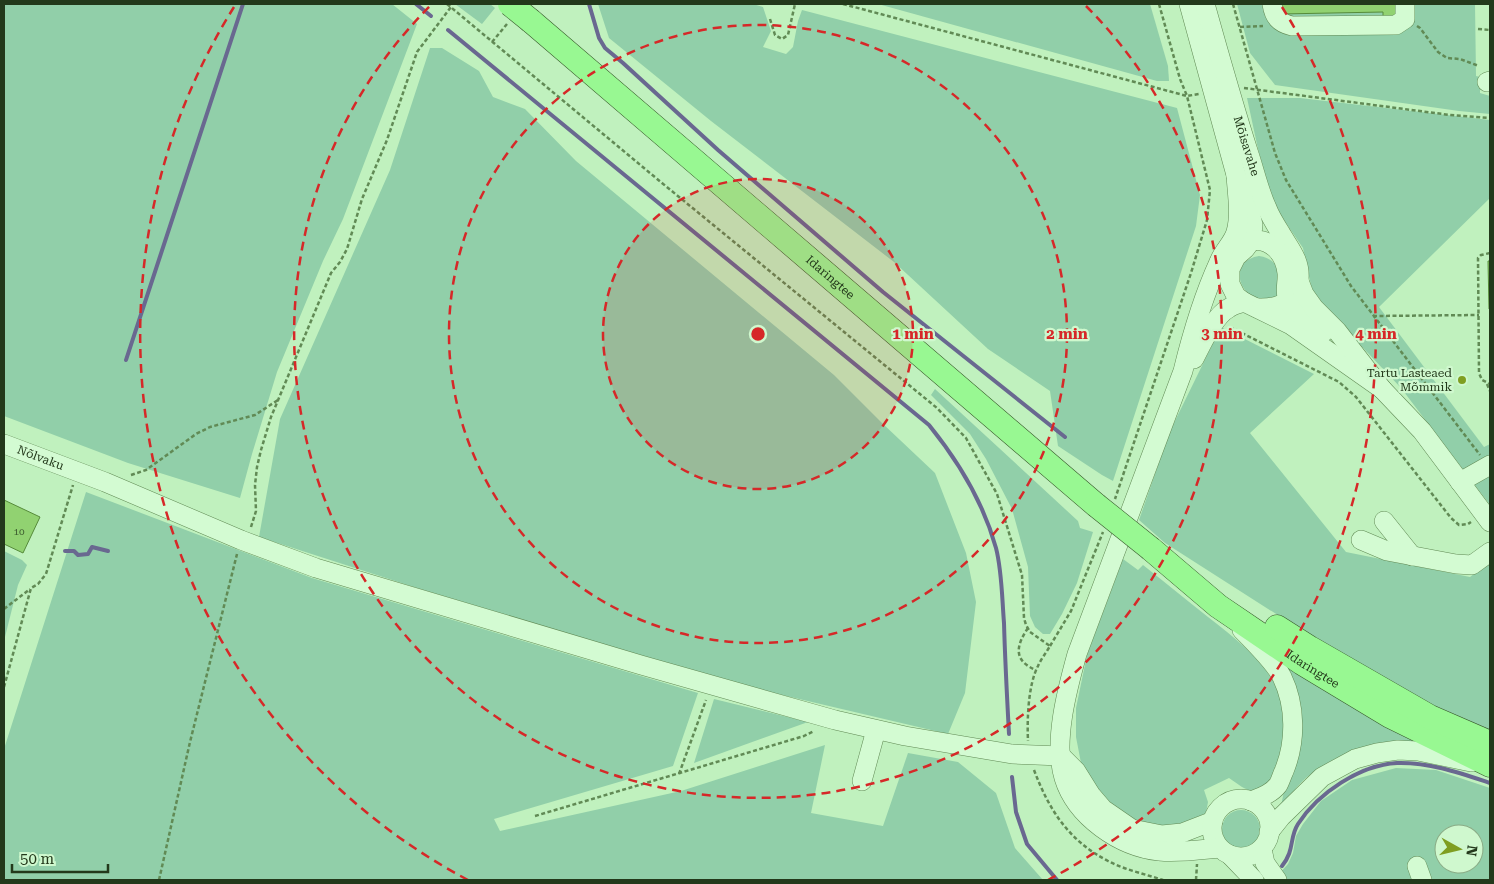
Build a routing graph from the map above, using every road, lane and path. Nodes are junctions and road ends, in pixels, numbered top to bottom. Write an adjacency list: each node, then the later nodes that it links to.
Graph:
1 (447, 4): 10 (path)
2 (510, 4): 42 (main road, Idaringtee, bridge)
3 (795, 4): 12 (path)
4 (843, 4): 19 (path)
5 (1159, 4): 19 (path)
6 (1189, 4): 21 (street, Mõisavahe)
7 (1205, 4): 25 (street, Mõisavahe)
8 (1233, 4): 17 (path)
9 (1272, 4): 11 (street)
10 (451, 7): 36 (path); 54 (path)
11 (1405, 11): 15 (path)
12 (770, 19)
13 (1478, 29): 14 (path)
14 (1490, 30)
15 (1486, 76)
16 (1242, 88): 17 (path)
17 (1258, 90): 20 (path); 29 (path)
18 (1203, 93): 19 (path)
19 (1187, 96): 42 (path)
20 (1490, 118)
21 (1236, 175): 22 (street, Mõisavahe); 23 (street)
22 (1251, 241): 23 (street); 26 (street); 27 (street, Mõisavahe)
23 (1227, 250): 32 (street)
24 (1490, 253): 28 (path)
25 (1299, 281): 26 (street); 31 (street, Mõisavahe)
26 (1288, 301): 27 (street); 31 (street, Mõisavahe)
27 (1250, 305): 32 (street); 34 (street, Mõisavahe)
28 (1479, 315): 29 (path); 33 (path)
29 (1372, 316): 38 (path)
30 (1222, 324): 44 (path)
31 (1356, 354): 34 (street, Mõisavahe)
32 (1182, 371): 63 (street)
33 (1489, 384): 35 (path)
34 (1382, 389): 41 (street, Mõisavahe)
35 (1490, 391)
36 (279, 399): 40 (path); 47 (path)
37 (4, 444): 39 (street, Nõlvaku)
38 (1486, 461): 41 (street)
39 (77, 471): 40 (street, Nõlvaku); 51 (path)
40 (105, 482): 47 (street, Nõlvaku)
41 (1460, 482): 44 (street, Mõisavahe)
42 (1105, 505): 48 (main road, Idaringtee, bridge)
43 (1384, 521): 50 (street)
44 (1482, 521)
45 (1103, 530): 55 (path)
46 (1361, 540): 50 (street)
47 (244, 541): 57 (street, Nõlvaku); 72 (path)
48 (1151, 549): 52 (main road, Idaringtee); 61 (main road, Idaringtee)
49 (1490, 552): 50 (street)
50 (1412, 556)
51 (31, 588): 53 (path); 58 (path)
52 (1218, 606): 64 (main road, Idaringtee); 67 (street)
53 (4, 609)
54 (1028, 628): 55 (path); 56 (path)
55 (1050, 646): 56 (path)
56 (1036, 670): 62 (path)
57 (711, 685): 59 (street, Nõlvaku); 65 (path)
58 (4, 687)
59 (836, 720): 60 (street, Nõlvaku); 65 (path)
60 (876, 730): 62 (street, Nõlvaku); 66 (street)
61 (1490, 743)
62 (1028, 755): 63 (street, Nõlvaku); 73 (path)
63 (1061, 756): 69 (street); 71 (street)
64 (1490, 766): 70 (street)
65 (679, 774): 68 (path)
66 (862, 781)
67 (1251, 801): 69 (street); 70 (street)
68 (535, 816)
69 (1212, 821): 71 (street)
70 (1266, 840): 71 (street); 75 (street)
71 (1225, 851): 74 (street)
72 (159, 880)
73 (1163, 880)
74 (1254, 880)
75 (1277, 880)

